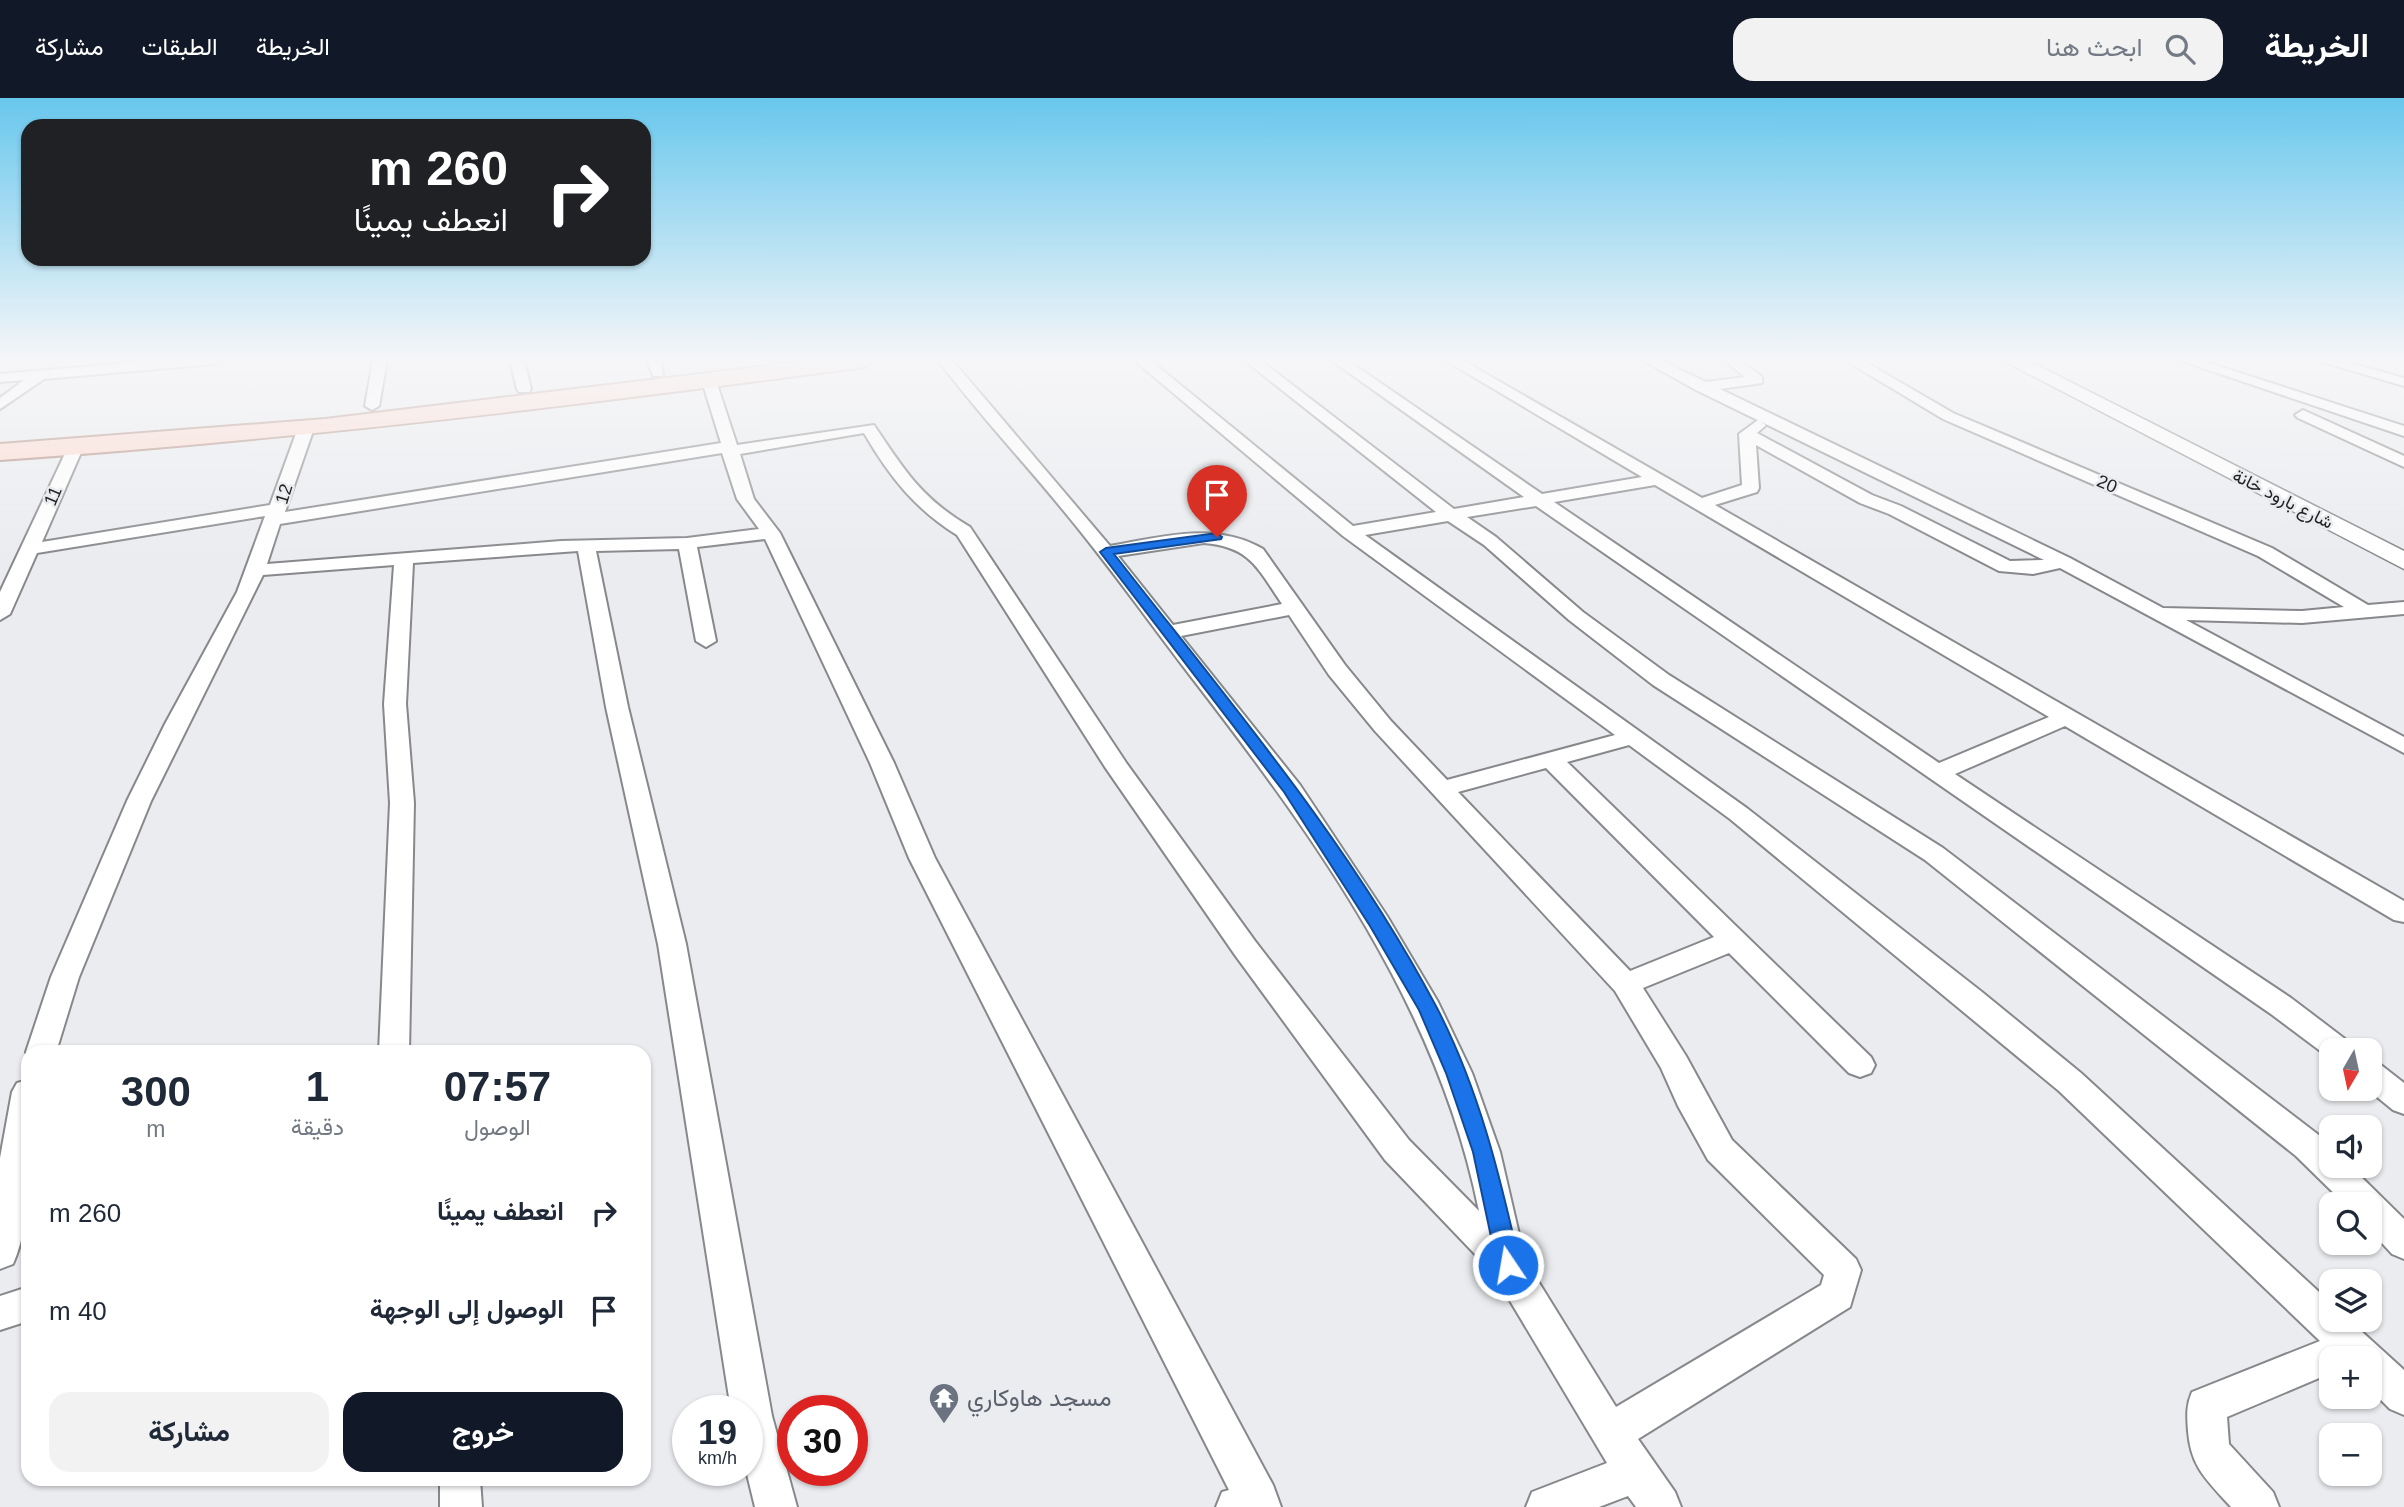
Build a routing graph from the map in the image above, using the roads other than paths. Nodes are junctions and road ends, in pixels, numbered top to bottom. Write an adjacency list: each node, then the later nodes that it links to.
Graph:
1 (155, 426): 17 (main road)
2 (328, 426): 15 (main road)
3 (722, 426): 18 (street)
4 (1000, 426): 33 (street)
5 (1221, 426): 27 (street)
6 (1336, 426): 26 (street)
7 (1432, 426): 23 (street)
8 (1564, 426): 22 (street)
9 (1757, 426): 16 (street)
10 (1783, 426): 36 (street)
11 (1971, 426): 40 (street, 20)
12 (2140, 426): 35 (main road, شارع بارود خانة)
13 (2170, 426): 30 (main road, شارع بارود خانة)
14 (2326, 426): 21 (street)
15 (306, 428): 20 (main road); 25 (street, 12)
16 (1747, 434): 24 (street); 36 (street)
17 (0, 436)
18 (728, 449): 25 (street); 28 (street); 65 (street)
19 (0, 452): 20 (main road)
20 (72, 454): 29 (street, 11)
21 (2404, 462)
22 (1657, 480): 23 (street); 24 (street)
23 (1539, 501): 26 (street); 49 (street)
24 (1700, 505): 45 (street)
25 (278, 514): 29 (street); 37 (street, 12)
26 (1451, 515): 27 (street); 61 (street)
27 (1349, 532): 46 (street)
28 (771, 533): 31 (street); 75 (street)
29 (34, 540): 41 (street, 11)
30 (2404, 541)
31 (687, 543): 32 (street); 44 (street)
32 (586, 546): 34 (street); 77 (street)
33 (1106, 552): 38 (street); 43 (street)
34 (404, 558): 37 (street); 56 (street)
35 (2404, 561)
36 (2063, 562): 42 (street)
37 (256, 570): 55 (street, 12)
38 (1293, 608): 43 (street); 50 (street)
39 (2404, 608): 40 (street)
40 (2362, 610): 42 (street)
41 (0, 614)
42 (2159, 614): 47 (street)
43 (1168, 632): 65 (street)
44 (706, 641)
45 (2068, 716): 49 (street); 51 (street)
46 (1633, 737): 48 (street); 68 (street)
47 (2404, 746)
48 (1552, 761): 50 (street); 52 (street)
49 (1936, 773): 54 (street)
50 (1440, 789): 53 (street)
51 (2404, 913)
52 (1734, 940): 53 (street); 57 (street)
53 (1625, 984): 72 (street)
54 (2322, 1038)
55 (43, 1045)
56 (394, 1045)
57 (1860, 1065)
58 (2382, 1084): 59 (street)
59 (2404, 1101)
60 (21, 1122): 64 (street)
61 (2355, 1192)
62 (2382, 1220): 63 (street)
63 (2404, 1243)
64 (0, 1253)
65 (1508, 1265): 72 (street)
66 (21, 1306): 67 (street)
67 (0, 1313)
68 (2351, 1346)
69 (2319, 1370): 80 (street)
70 (2382, 1375): 71 (street)
71 (2404, 1396)
72 (1610, 1433): 73 (street)
73 (1636, 1472): 78 (street); 79 (street)
74 (460, 1486): 76 (street)
75 (1252, 1505)
76 (461, 1507)
77 (776, 1507)
78 (1547, 1507)
79 (1660, 1507)
80 (2259, 1507)

